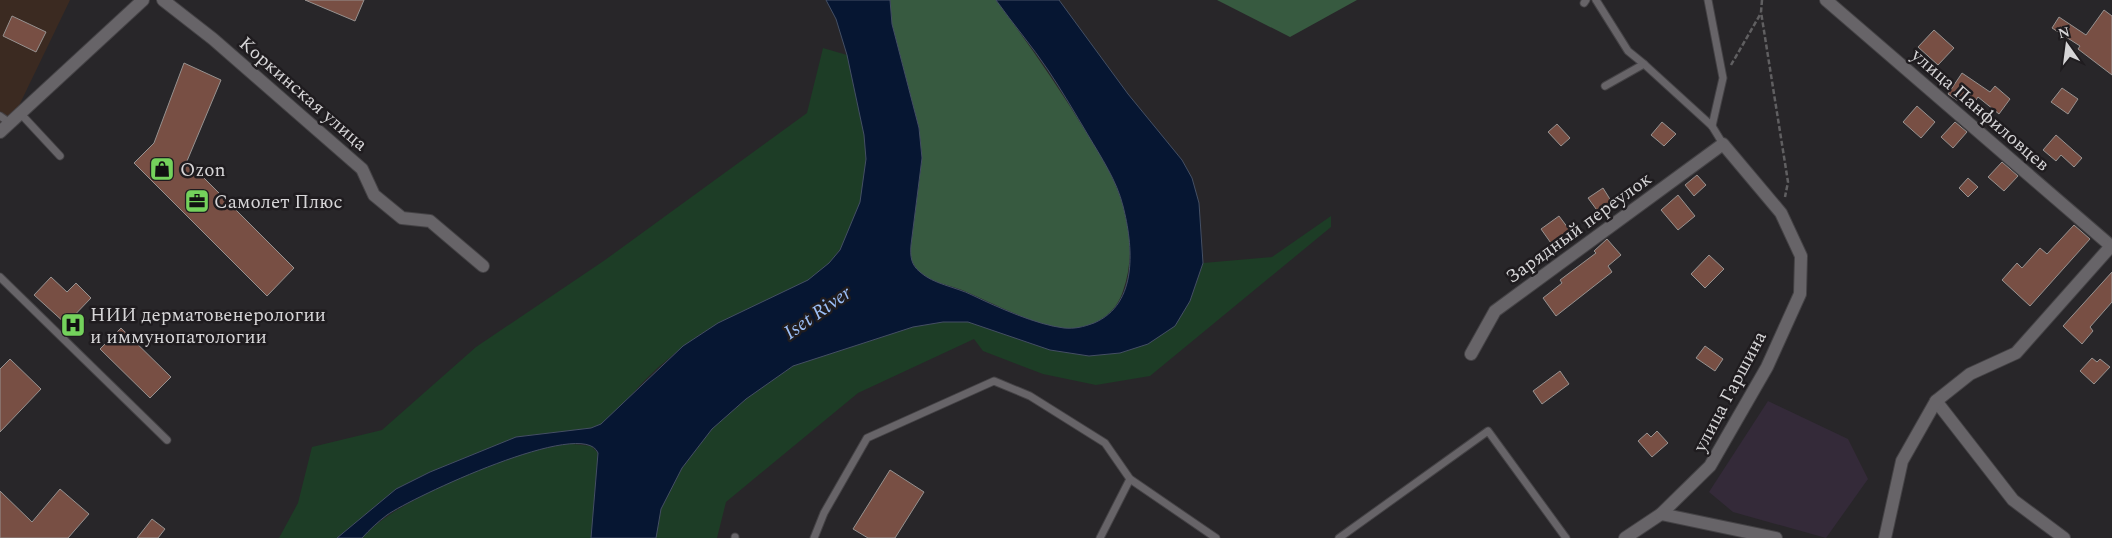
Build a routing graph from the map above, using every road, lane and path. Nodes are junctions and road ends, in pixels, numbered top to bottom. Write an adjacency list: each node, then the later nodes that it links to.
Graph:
1 (143, 0): 11 (street)
2 (163, 0): 19 (street, Коркинская улица)
3 (1596, 0): 8 (lane)
4 (1708, 0): 9 (lane)
5 (1762, 0): 7 (path)
6 (1826, 0): 18 (street, улица Панфиловцев)
7 (1761, 12): 9 (path); 17 (path)
8 (1644, 64): 10 (lane); 13 (lane)
9 (1724, 78): 13 (lane)
10 (1606, 86)
11 (20, 113): 12 (street); 16 (lane)
12 (5, 119): 14 (street)
13 (1712, 126): 15 (lane)
14 (0, 132)
15 (1723, 144): 17 (street); 21 (street, Зарядный переулок)
16 (60, 156)
17 (1782, 213): 25 (street, улица Гаршина)
18 (2112, 246): 22 (street)
19 (483, 266)
20 (0, 277): 23 (lane)
21 (1471, 354)
22 (1936, 401): 33 (street); 34 (street)
23 (167, 440)
24 (1130, 479): 26 (lane); 27 (lane); 28 (lane)
25 (1661, 514): 31 (street, улица Гаршина); 32 (street)
26 (814, 538)
27 (1100, 538)
28 (1216, 538)
29 (1339, 538): 30 (lane)
30 (1566, 538)
31 (1625, 538)
32 (1776, 538)
33 (1885, 538)
34 (2064, 538)

